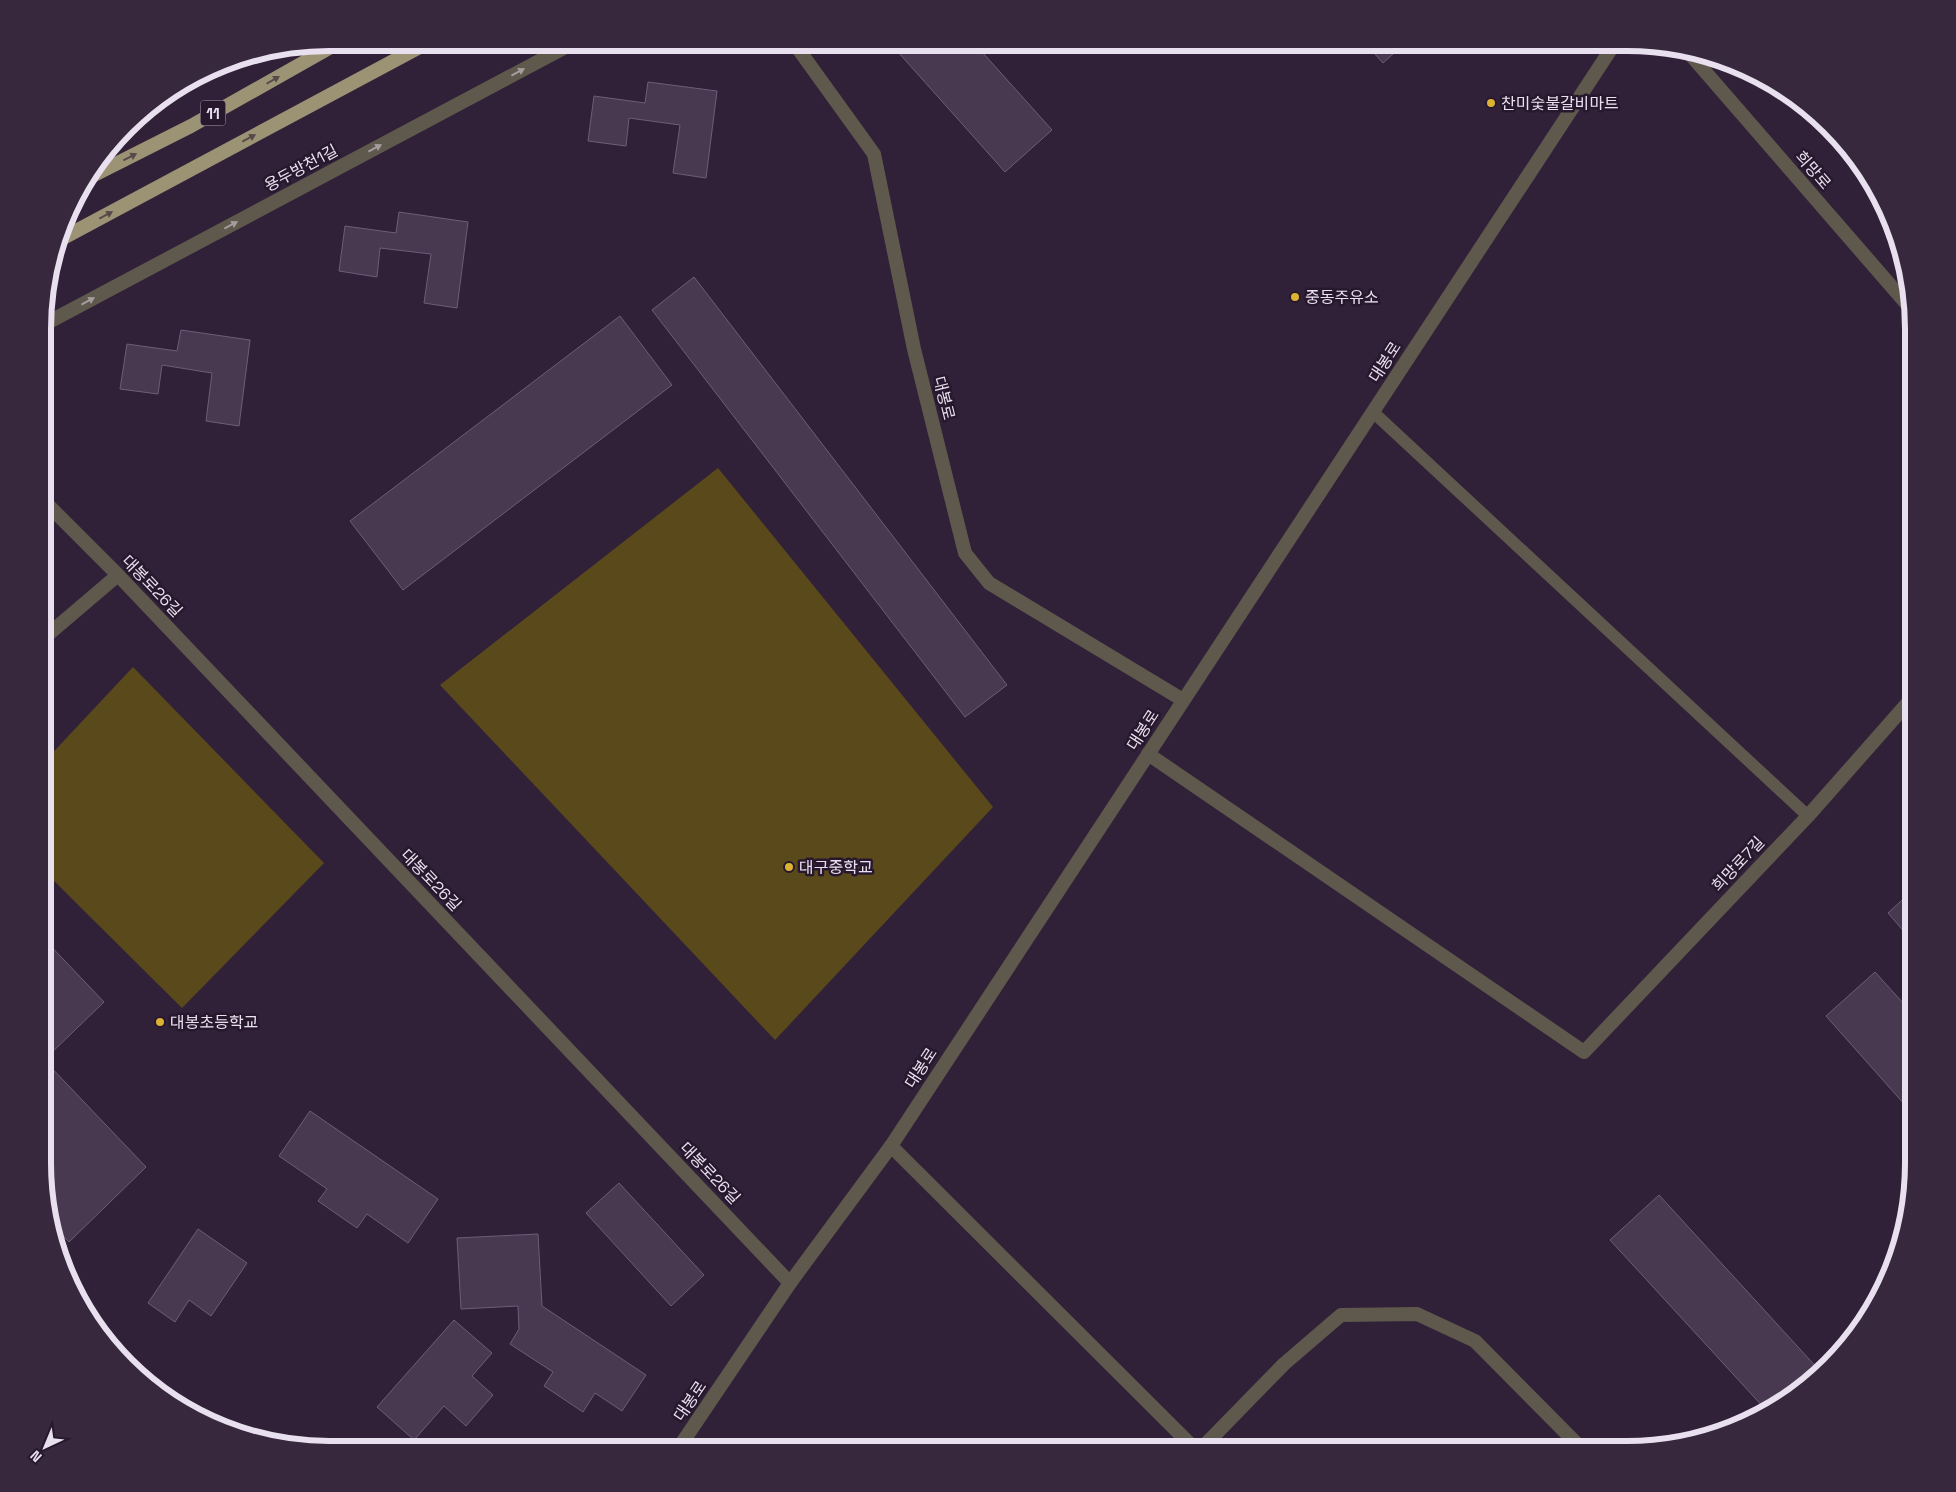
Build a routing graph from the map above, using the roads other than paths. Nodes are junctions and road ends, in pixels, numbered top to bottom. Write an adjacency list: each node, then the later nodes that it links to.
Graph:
1 (321, 51): 7 (highway, 11, one-way to 1)
2 (410, 51): 8 (highway, one-way to 2)
3 (558, 51): 10 (street, 용두방천1길, one-way to 3)
4 (800, 51): 15 (street, 대봉로)
5 (1610, 51): 11 (street, 대봉로)
6 (1695, 60): 9 (street, 희망로)
7 (100, 172)
8 (68, 236)
9 (1903, 299)
10 (51, 321)
11 (1373, 412): 15 (street, 대봉로); 18 (lane)
12 (51, 509): 13 (street, 대봉로26길)
13 (118, 575): 14 (street); 20 (street, 대봉로26길)
14 (51, 632)
15 (1184, 700): 17 (street, 대봉로)
16 (1905, 706): 18 (street, 희망로7길)
17 (1148, 754): 18 (street, 희망로7길); 19 (street, 대봉로)
18 (1808, 816)
19 (891, 1146): 20 (street, 대봉로); 22 (street)
20 (790, 1283): 21 (street, 대봉로)
21 (683, 1441)
22 (1187, 1441)
23 (1209, 1441): 24 (street)
24 (1573, 1441)

